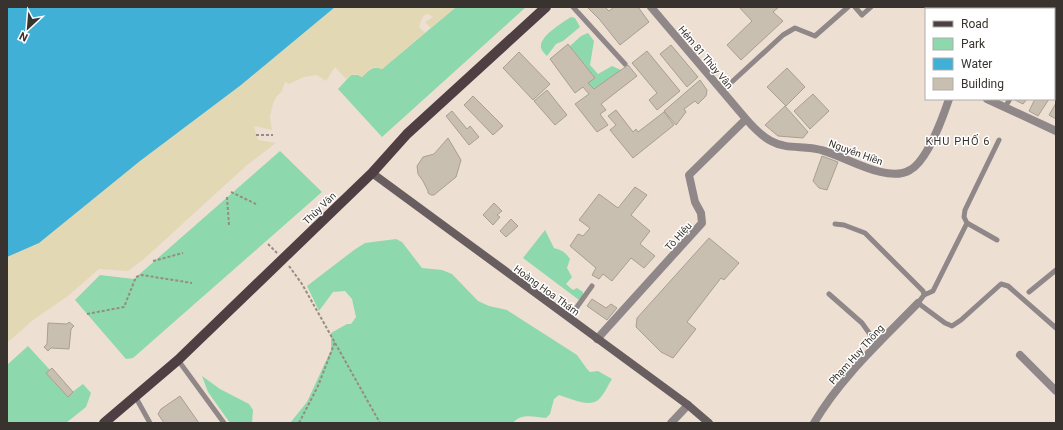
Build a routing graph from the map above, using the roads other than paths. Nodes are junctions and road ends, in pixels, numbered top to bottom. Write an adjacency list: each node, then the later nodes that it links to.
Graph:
1 (546, 7): 16 (main road, Thùy Vân)
2 (574, 7): 7 (lane)
3 (651, 7): 8 (street, Hẻm 81 Thùy Vân)
4 (848, 7): 8 (lane)
5 (856, 7): 6 (lane)
6 (871, 7)
7 (625, 64)
8 (722, 91): 13 (street, Hẻm 81 Thùy Vân)
9 (950, 100): 13 (street, Nguyễn Hiền)
10 (989, 100): 12 (street)
11 (1009, 100): 12 (lane)
12 (1005, 107): 14 (street)
13 (746, 120): 28 (street, Tô Hiệu)
14 (1056, 131)
15 (999, 140): 17 (lane)
16 (372, 173): 26 (main road, Hoàng Hoa Thám); 31 (main road, Thùy Vân)
17 (967, 223): 19 (lane); 24 (lane)
18 (835, 224): 24 (lane)
19 (997, 240)
20 (1056, 270): 22 (lane)
21 (592, 286): 26 (lane)
22 (1029, 292)
23 (829, 294): 29 (lane)
24 (924, 295): 25 (lane)
25 (918, 303): 27 (lane); 29 (street, Phạm Huy Thông)
26 (569, 318): 28 (main road, Hoàng Hoa Thám)
27 (1056, 328)
28 (597, 339): 34 (main road, Hoàng Hoa Thám)
29 (877, 344): 40 (street, Phạm Huy Thông)
30 (1020, 355): 32 (street)
31 (178, 360): 33 (main road, Thùy Vân); 37 (lane)
32 (1056, 391)
33 (135, 396): 35 (main road, Thùy Vân); 36 (lane)
34 (688, 406): 38 (street); 39 (main road, Hoàng Hoa Thám)
35 (104, 423)
36 (150, 423)
37 (224, 423)
38 (672, 423)
39 (709, 423)
40 (814, 423)

